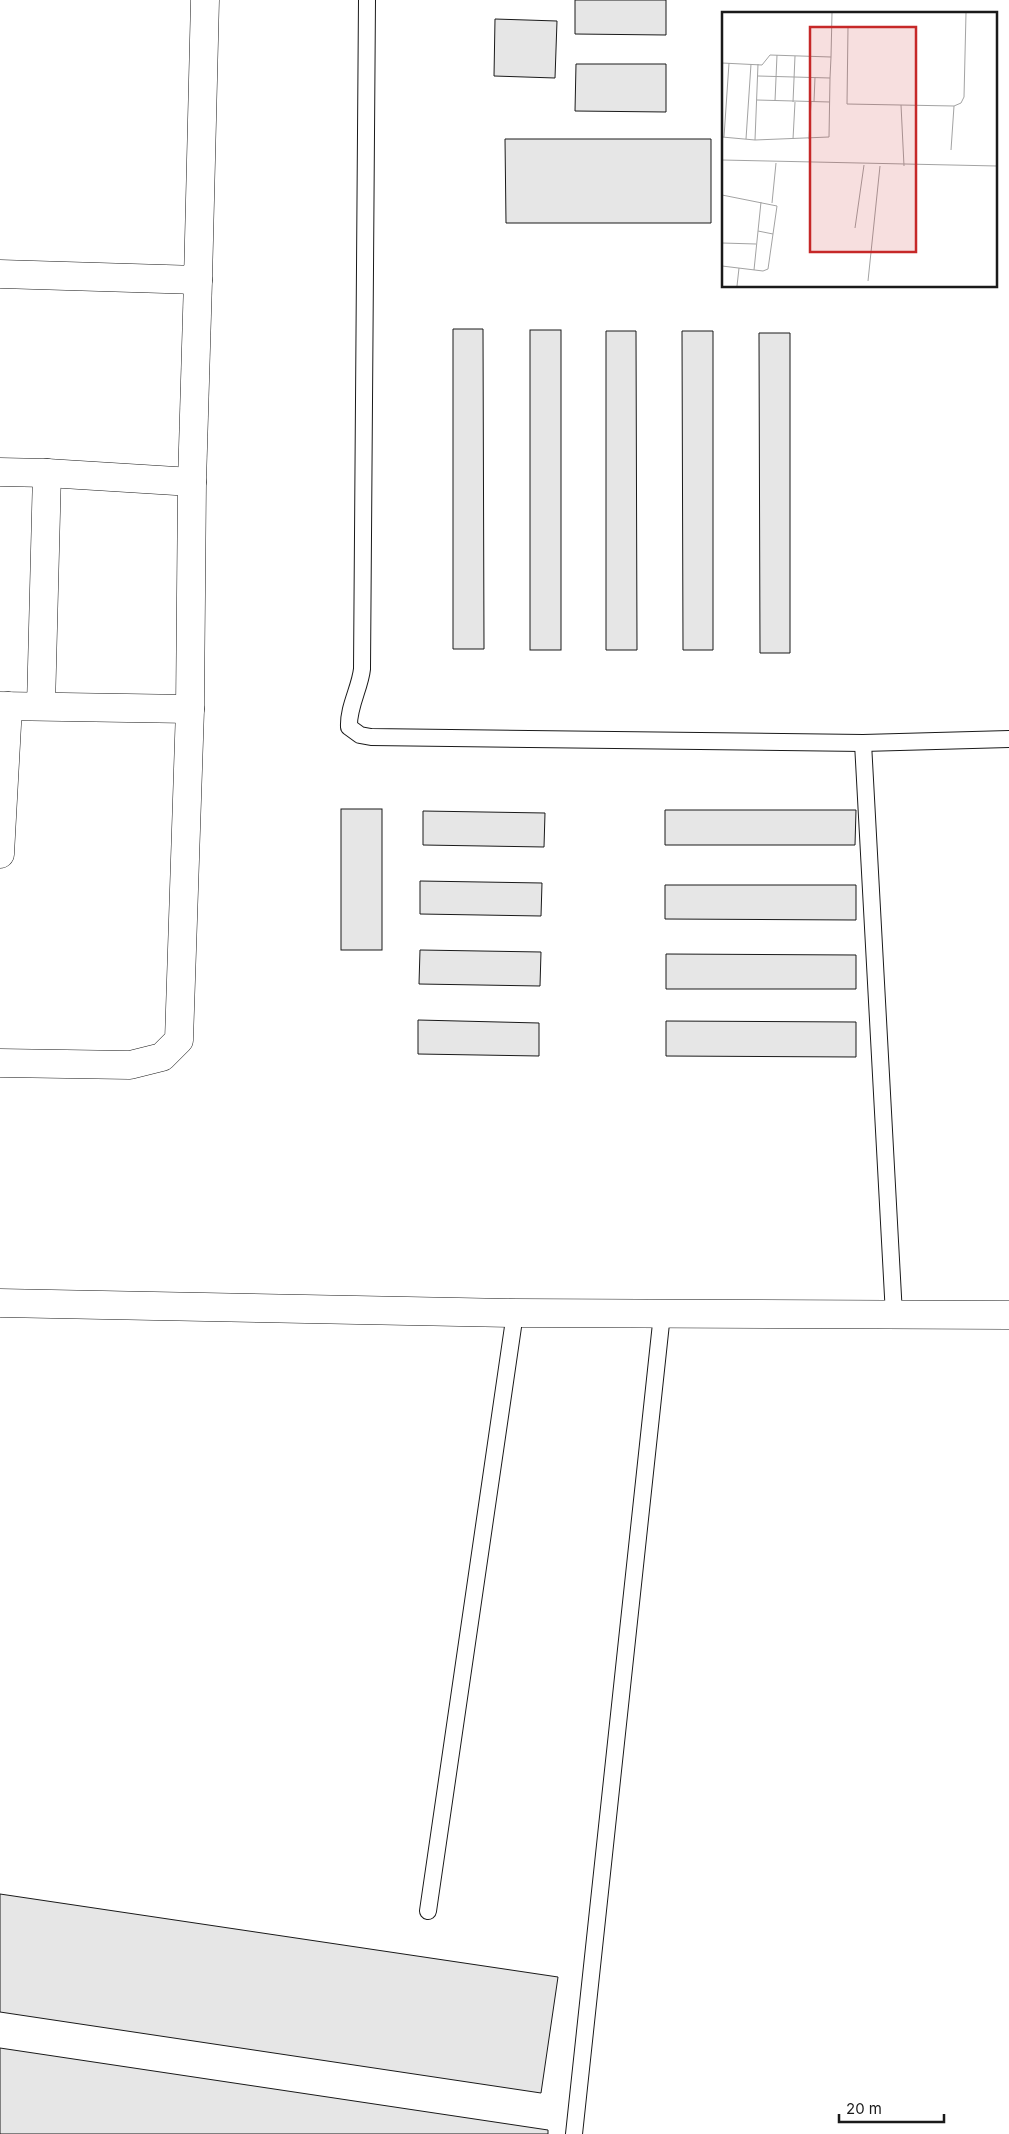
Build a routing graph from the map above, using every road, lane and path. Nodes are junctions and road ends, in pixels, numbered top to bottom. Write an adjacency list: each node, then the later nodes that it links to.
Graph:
1 (205, 0): 4 (street)
2 (367, 0): 12 (lane)
3 (0, 274): 4 (street)
4 (198, 280): 7 (street)
5 (0, 472): 6 (street)
6 (46, 473): 7 (street); 9 (street)
7 (192, 482): 10 (street)
8 (4, 706): 9 (street); 13 (street)
9 (41, 706): 10 (street)
10 (190, 709): 14 (street)
11 (1009, 739): 12 (lane)
12 (863, 743): 18 (lane)
13 (0, 854)
14 (0, 1063)
15 (0, 1303): 16 (street)
16 (515, 1313): 17 (street); 20 (lane)
17 (662, 1314): 18 (street); 21 (lane)
18 (894, 1315): 19 (street)
19 (1009, 1315)
20 (428, 1911)
21 (574, 2134)

